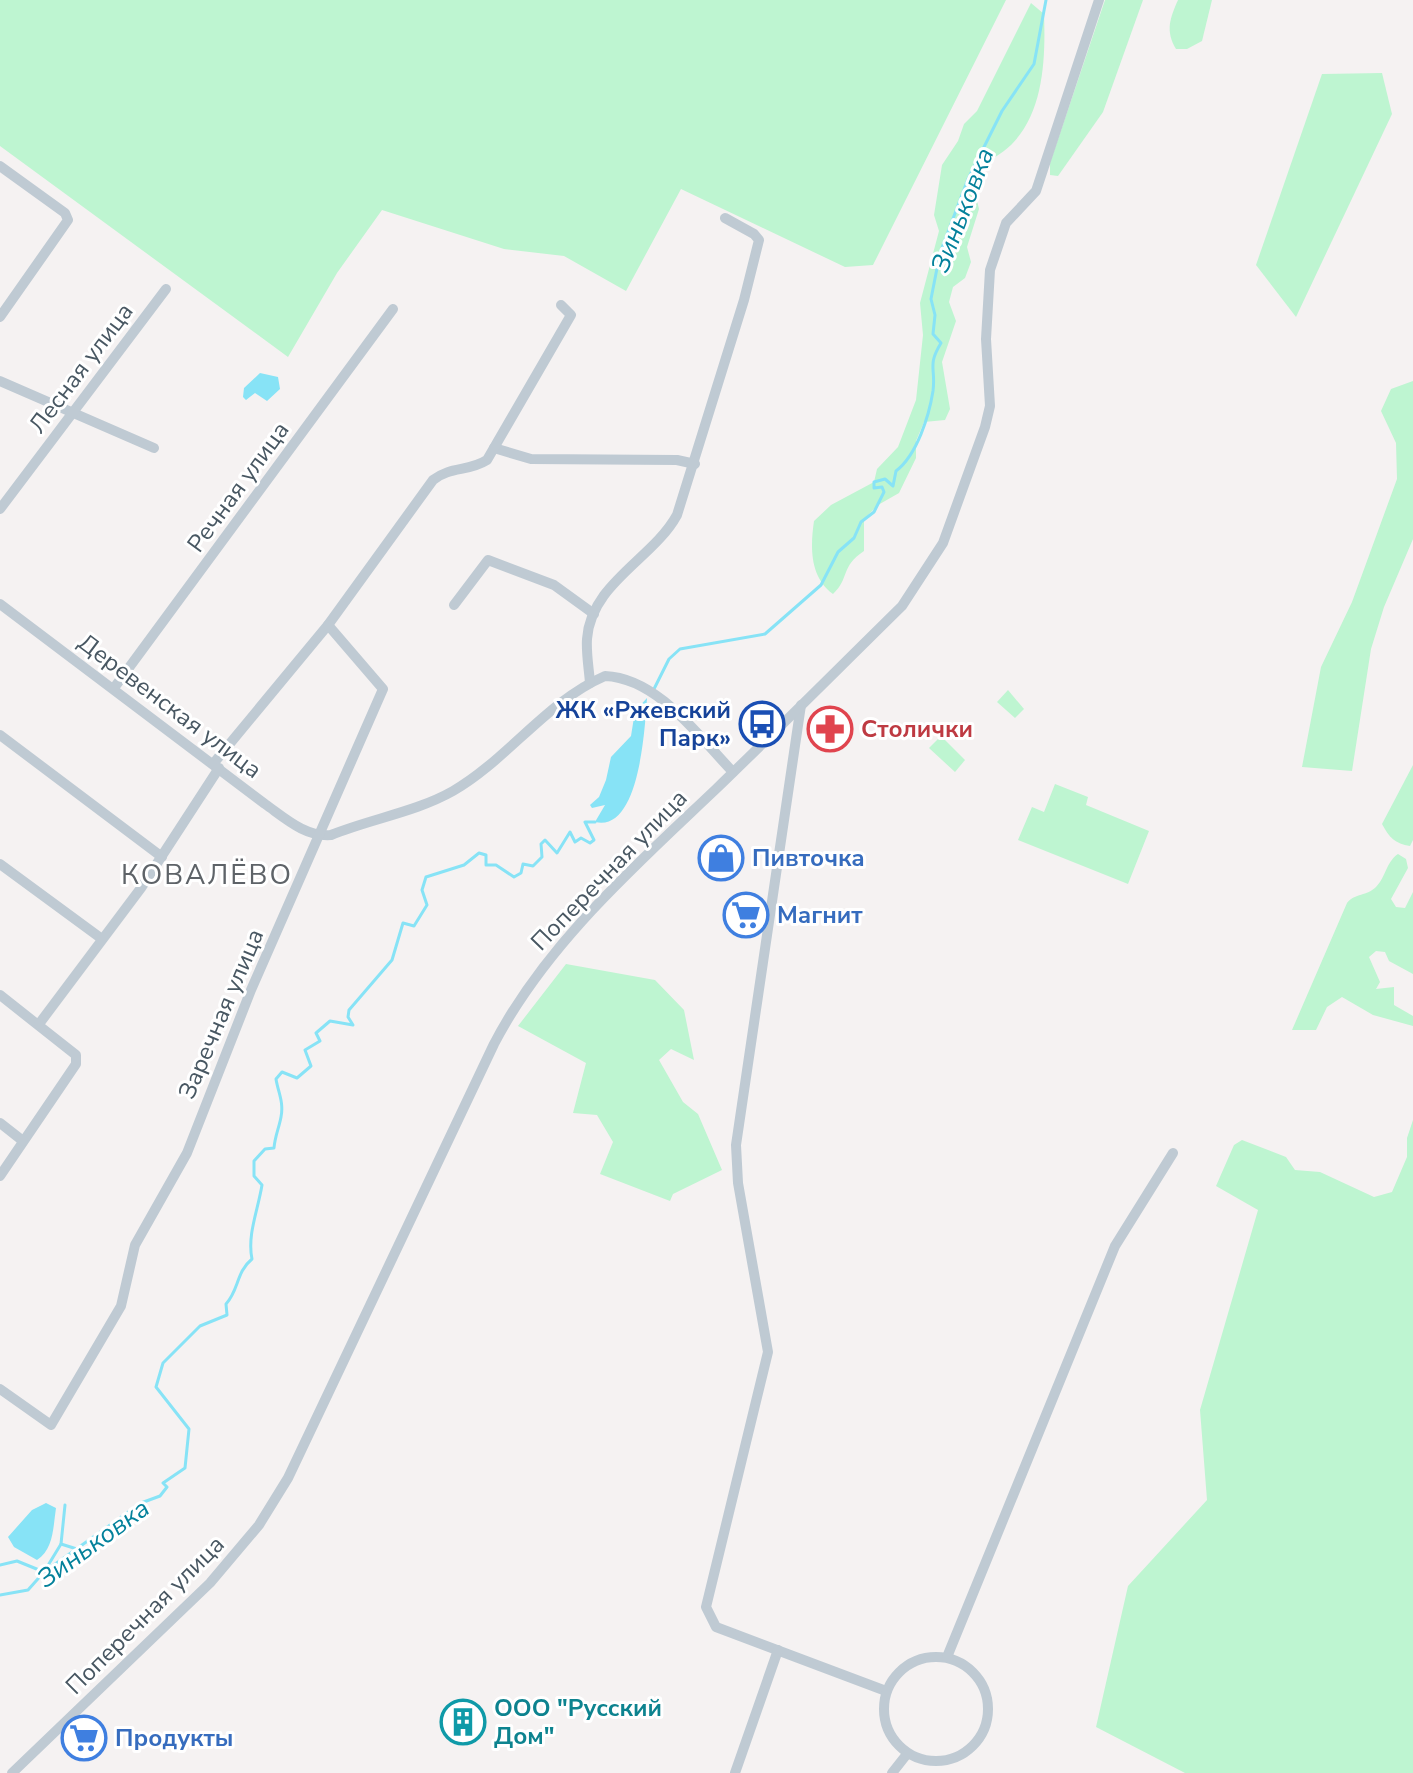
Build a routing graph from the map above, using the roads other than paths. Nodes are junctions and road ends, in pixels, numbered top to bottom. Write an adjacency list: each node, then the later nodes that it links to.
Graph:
1 (1099, 0): 20 (street, Поперечная улица)
2 (0, 166): 7 (street)
3 (725, 218): 12 (street)
4 (166, 289): 9 (street, Лесная улица)
5 (561, 305): 11 (street)
6 (393, 309): 19 (street, Речная улица)
7 (0, 317)
8 (0, 381): 9 (street)
9 (72, 414): 10 (street); 13 (street, Лесная улица)
10 (154, 448)
11 (494, 448): 12 (street); 17 (street)
12 (695, 464): 16 (street)
13 (0, 509)
14 (0, 604): 19 (street, Деревенская улица)
15 (454, 605): 16 (street)
16 (594, 614): 18 (street)
17 (328, 625): 24 (street); 26 (street, Заречная улица)
18 (590, 683): 25 (street); 26 (street)
19 (114, 688): 24 (street, Деревенская улица)
20 (801, 705): 21 (street, Поперечная улица); 23 (street)
21 (777, 728): 23 (street); 25 (street, Поперечная улица)
22 (0, 735): 27 (street)
23 (794, 747): 37 (street)
24 (216, 766): 26 (street, Деревенская улица); 27 (street)
25 (733, 772): 41 (street, Поперечная улица)
26 (319, 836): 36 (street, Заречная улица)
27 (162, 857): 29 (street)
28 (0, 864): 29 (street)
29 (102, 939): 31 (street)
30 (0, 995): 31 (street)
31 (39, 1024): 33 (street)
32 (0, 1123): 33 (street)
33 (23, 1141): 35 (street)
34 (1173, 1153): 38 (street)
35 (0, 1176)
36 (0, 1389)
37 (778, 1650): 39 (street); 42 (street)
38 (947, 1657): 39 (street); 40 (street)
39 (886, 1691): 40 (street)
40 (907, 1754): 43 (street)
41 (12, 1773)
42 (735, 1773)
43 (892, 1773)

